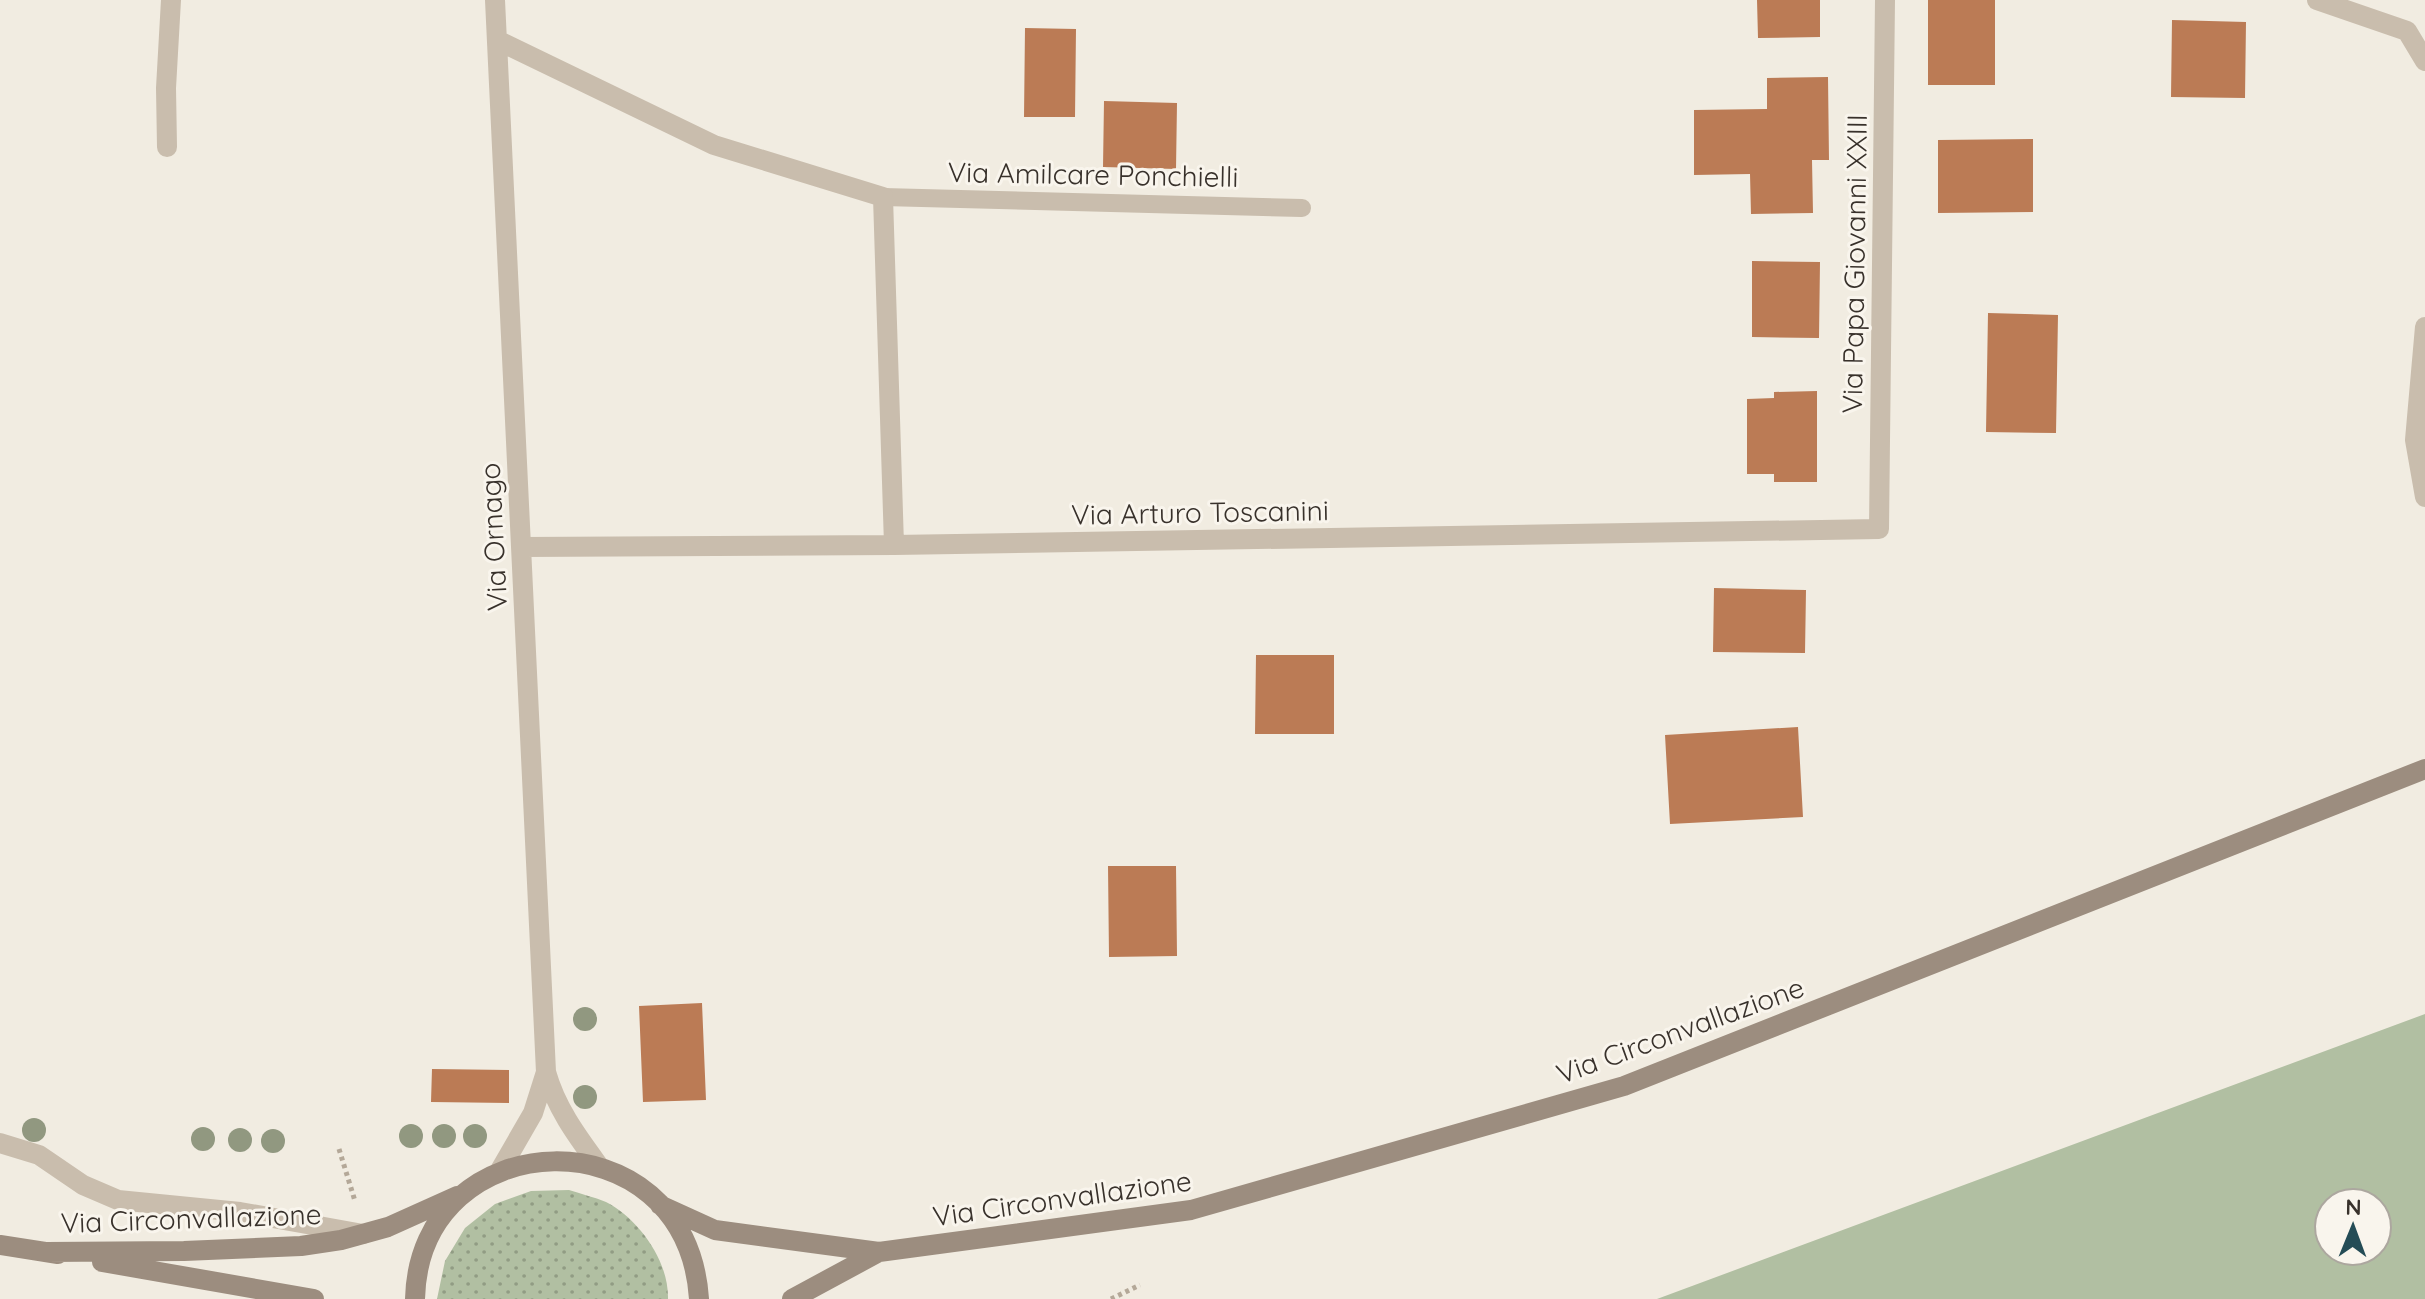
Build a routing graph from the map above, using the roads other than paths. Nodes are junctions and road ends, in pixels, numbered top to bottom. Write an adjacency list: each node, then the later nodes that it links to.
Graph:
1 (171, 0): 7 (street)
2 (495, 0): 5 (street, Via Ornago)
3 (1885, 0): 12 (street, Via Papa Giovanni XXIII)
4 (2317, 0): 6 (street)
5 (497, 40): 8 (street, Via Amilcare Ponchielli); 14 (street, Via Ornago)
6 (2425, 61)
7 (167, 147)
8 (883, 197): 9 (lane, Via Amilcare Ponchielli); 13 (street)
9 (1302, 208)
10 (2425, 327): 11 (street)
11 (2425, 497)
12 (1879, 529): 13 (street, Via Arturo Toscanini)
13 (894, 545): 14 (street, Via Arturo Toscanini)
14 (522, 547): 16 (street, Via Ornago)
15 (2425, 769): 25 (main road, Via Circonvallazione)
16 (546, 1072): 18 (street, Via Ornago); 19 (street, Via Ornago)
17 (0, 1143): 22 (street)
18 (599, 1166): 19 (main road, Via Circonvallazione); 21 (main road, Via Circonvallazione)
19 (499, 1172): 20 (main road, Via Circonvallazione)
20 (472, 1188): 22 (main road, Via Circonvallazione); 27 (main road, Via Circonvallazione)
21 (660, 1205): 25 (main road, Via Circonvallazione); 28 (main road, Via Circonvallazione)
22 (363, 1234): 24 (main road, Via Circonvallazione)
23 (0, 1245): 24 (main road, Via Circonvallazione)
24 (47, 1252): 26 (main road, Via Circonvallazione)
25 (879, 1252): 29 (main road, Via Circonvallazione)
26 (314, 1299)
27 (415, 1299)
28 (699, 1299)
29 (792, 1299)

